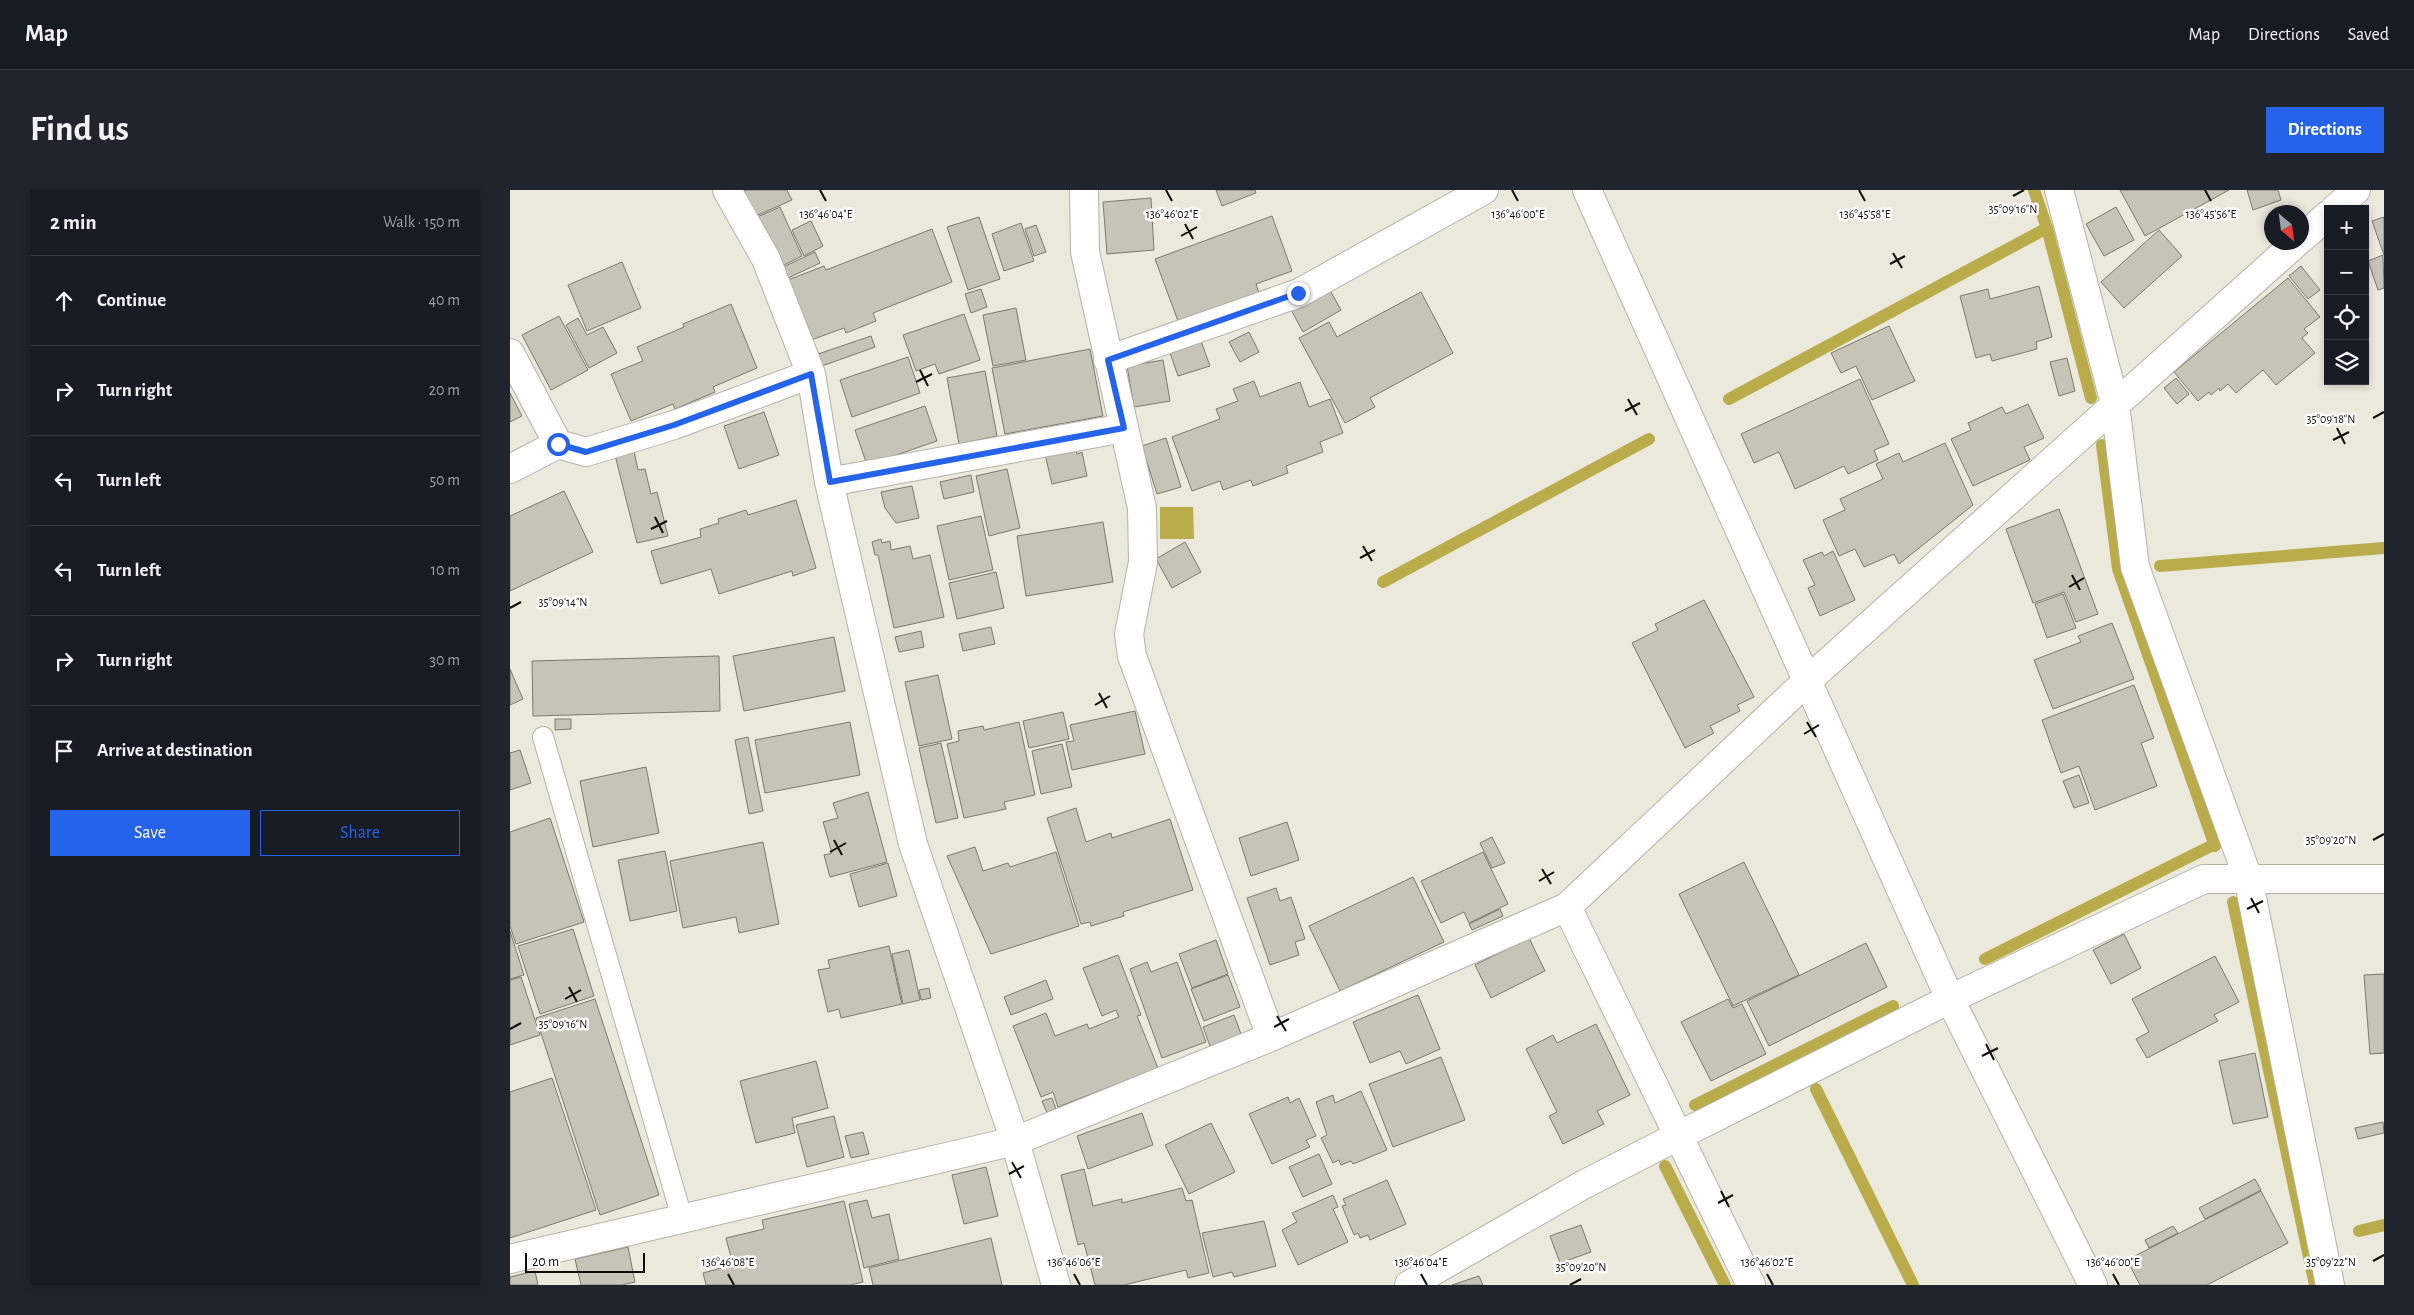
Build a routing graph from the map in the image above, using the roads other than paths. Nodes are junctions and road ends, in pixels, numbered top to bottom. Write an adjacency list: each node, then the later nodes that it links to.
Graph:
1 (727, 190): 13 (street)
2 (1084, 190): 12 (street)
3 (1484, 190): 12 (street)
4 (1587, 190): 19 (street)
5 (2059, 190): 14 (street)
6 (2356, 190): 7 (street)
7 (2339, 205)
8 (2324, 219): 9 (street)
9 (2309, 232)
10 (2288, 250): 14 (street)
11 (510, 353): 16 (street)
12 (1108, 360): 15 (street)
13 (811, 374): 16 (street); 18 (street)
14 (2114, 404): 19 (street); 21 (street)
15 (1124, 428): 18 (street); 25 (street)
16 (558, 444): 17 (street)
17 (510, 469)
18 (830, 482): 27 (street)
19 (1807, 681): 23 (street); 24 (street)
20 (543, 737): 28 (lane)
21 (2248, 878): 22 (street); 24 (street); 34 (street)
22 (2384, 879)
23 (1567, 907): 25 (street); 26 (street)
24 (1950, 999): 26 (street); 33 (street)
25 (1271, 1037): 27 (street)
26 (1678, 1136): 31 (street); 32 (street)
27 (1015, 1142): 28 (street); 30 (street)
28 (682, 1218): 29 (street)
29 (510, 1258)
30 (1056, 1285)
31 (1409, 1285)
32 (1751, 1285)
33 (2093, 1285)
34 (2330, 1285)

